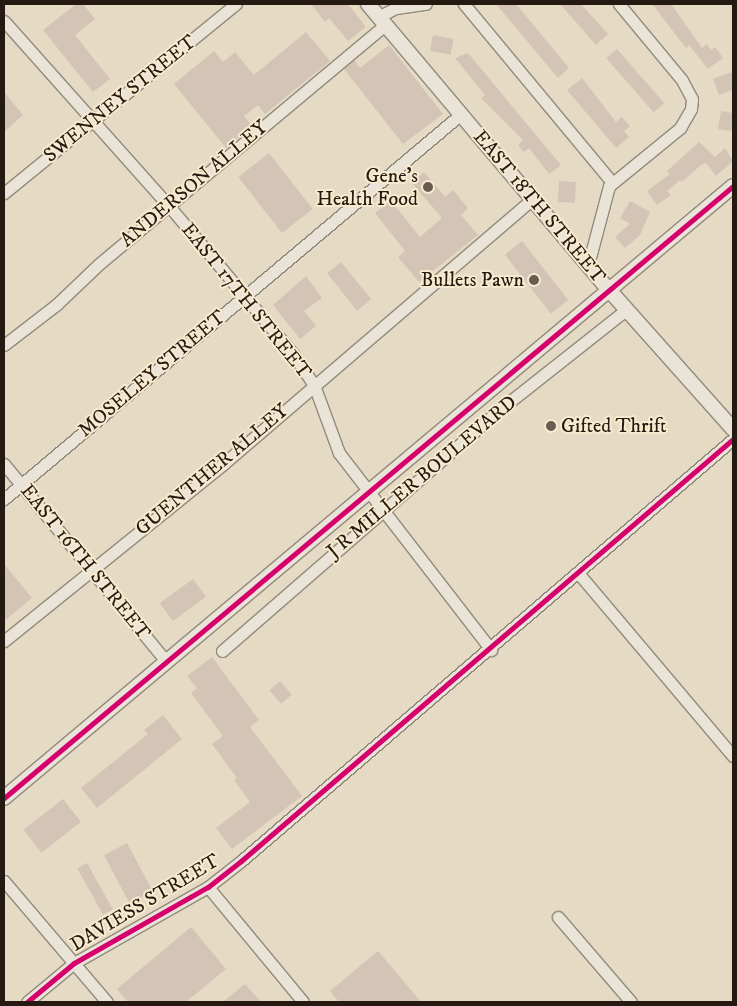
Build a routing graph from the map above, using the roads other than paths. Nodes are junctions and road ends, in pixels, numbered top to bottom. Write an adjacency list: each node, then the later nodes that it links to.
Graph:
1 (236, 4): 9 (street, SWENNEY STREET)
2 (368, 4): 7 (street, EAST 18TH STREET)
3 (426, 4): 7 (street, ANDERSON ALLEY)
4 (464, 4): 10 (street)
5 (619, 4): 10 (street)
6 (4, 21): 9 (street, EAST 17TH STREET)
7 (382, 21): 8 (street, EAST 18TH STREET); 14 (street, ANDERSON ALLEY)
8 (461, 114): 13 (street, EAST 18TH STREET); 17 (street, MOSELEY STREET)
9 (92, 123): 12 (street, SWENNEY STREET); 14 (street, EAST 17TH STREET)
10 (612, 182): 15 (street)
11 (733, 186): 16 (street)
12 (4, 193)
13 (532, 199): 15 (street, EAST 18TH STREET); 20 (street, GUENTHER ALLEY)
14 (169, 206): 17 (street, EAST 17TH STREET); 19 (street, ANDERSON ALLEY)
15 (588, 265): 16 (street, EAST 18TH STREET)
16 (610, 291): 18 (street, EAST 18TH STREET); 21 (street)
17 (244, 296): 20 (street, EAST 17TH STREET); 26 (street, MOSELEY STREET)
18 (626, 308): 22 (street, J R MILLER BOULEVARD); 23 (street, EAST 18TH STREET)
19 (4, 345)
20 (314, 385): 27 (street, EAST 17TH STREET); 30 (street, GUENTHER ALLEY)
21 (490, 392): 22 (street); 27 (street)
22 (503, 408): 29 (street, J R MILLER BOULEVARD)
23 (733, 429)
24 (733, 440): 31 (street, DAVIESS STREET)
25 (4, 464): 26 (street, EAST 16TH STREET)
26 (21, 484): 28 (street, MOSELEY STREET); 30 (street, EAST 16TH STREET)
27 (369, 493): 29 (street, EAST 17TH STREET); 35 (street)
28 (4, 499)
29 (382, 510): 33 (street, J R MILLER BOULEVARD); 34 (street, EAST 17TH STREET)
30 (92, 569): 32 (street, GUENTHER ALLEY); 35 (street, EAST 16TH STREET)
31 (578, 574): 34 (street, DAVIESS STREET); 36 (street)
32 (4, 641)
33 (222, 650)
34 (491, 650): 39 (street, DAVIESS STREET)
35 (166, 661): 37 (street)
36 (733, 756)
37 (4, 798)
38 (4, 882): 41 (street)
39 (208, 887): 41 (street, DAVIESS STREET); 44 (street)
40 (558, 917): 45 (street)
41 (74, 963): 42 (street, DAVIESS STREET); 43 (street)
42 (27, 1002)
43 (108, 1002)
44 (303, 1002)
45 (630, 1002)

